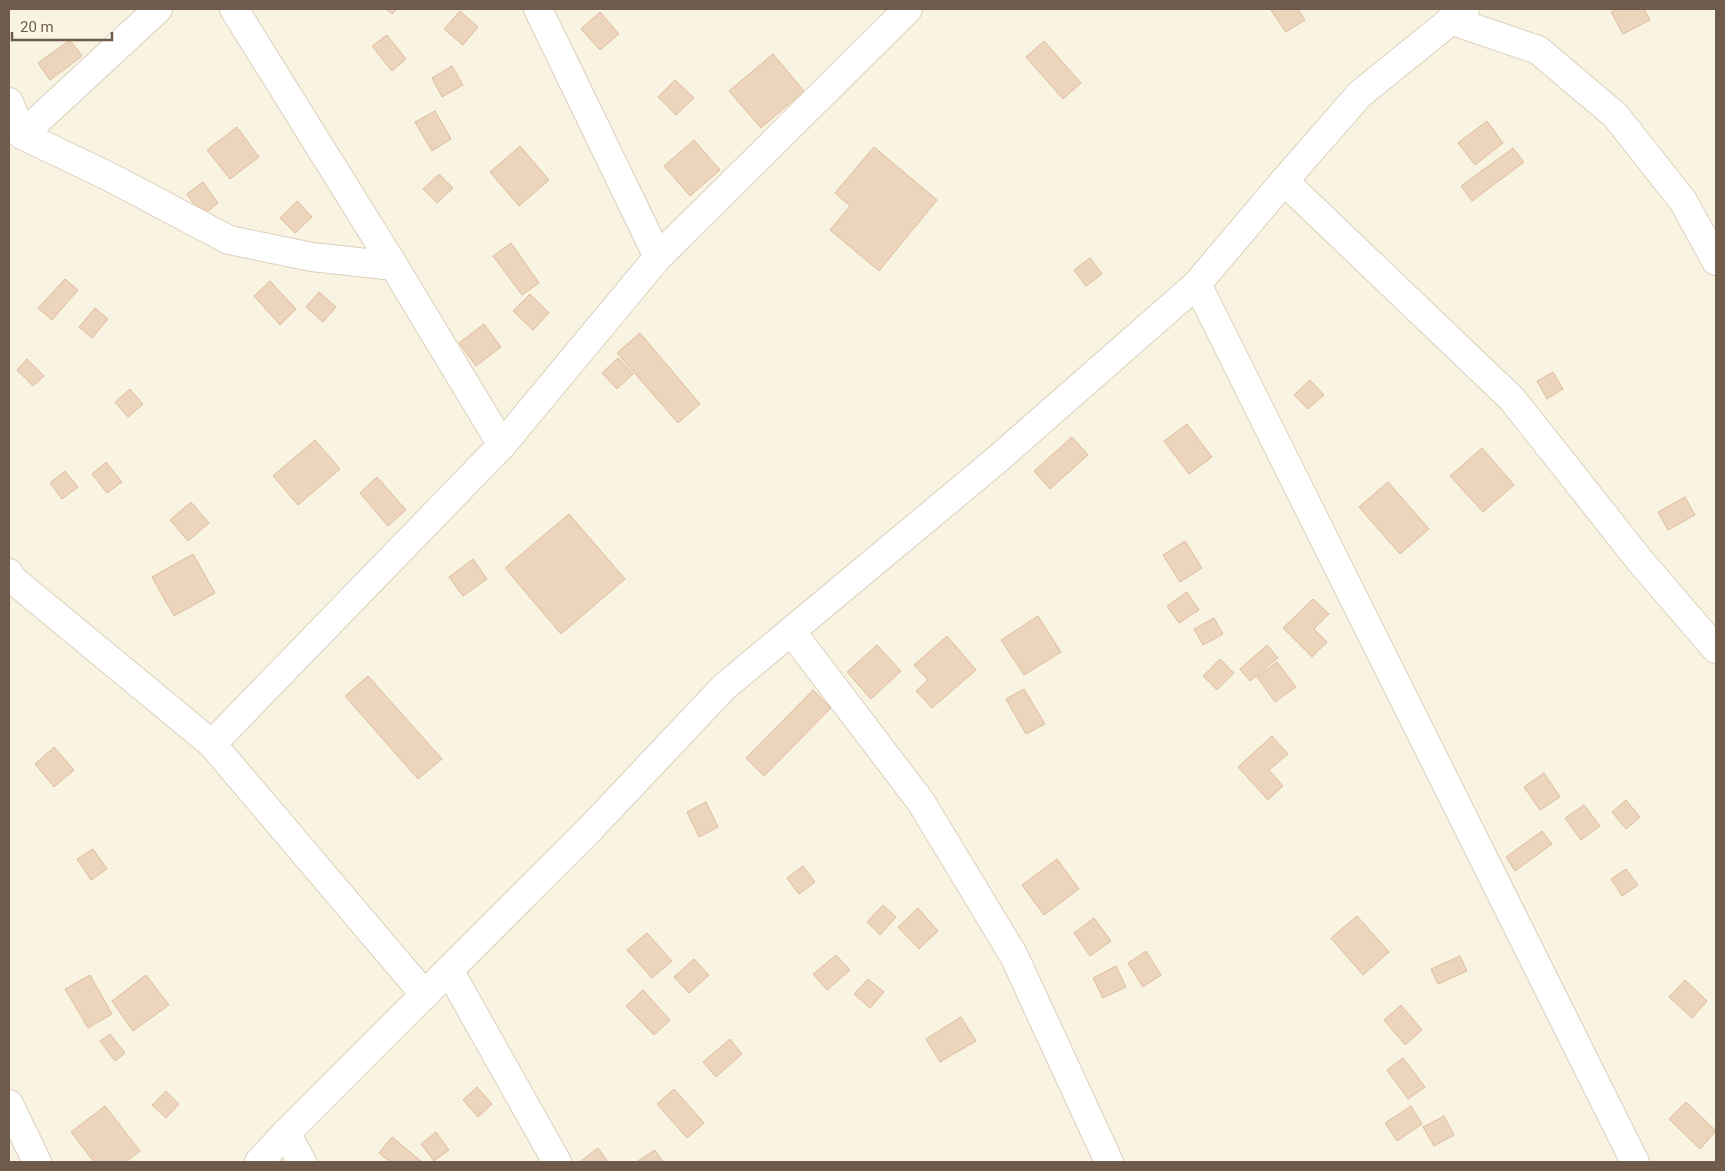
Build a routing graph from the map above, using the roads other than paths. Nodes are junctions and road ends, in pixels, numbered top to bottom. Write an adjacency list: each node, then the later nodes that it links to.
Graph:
1 (158, 9): 7 (street)
2 (234, 9): 11 (street)
3 (538, 9): 9 (street)
4 (908, 9): 9 (street)
5 (1458, 14): 8 (street); 10 (street)
6 (9, 102): 7 (street)
7 (22, 135): 11 (street)
8 (1284, 181): 12 (street); 16 (street)
9 (658, 257): 13 (street)
10 (1716, 261)
11 (394, 266): 13 (street)
12 (1197, 284): 15 (street); 27 (street)
13 (502, 445): 17 (street)
14 (10, 577): 17 (street)
15 (791, 631): 18 (street); 26 (street)
16 (1716, 649)
17 (212, 744): 19 (street)
18 (449, 970): 19 (street); 25 (street)
19 (425, 995): 21 (street)
20 (9, 1104): 22 (street)
21 (286, 1133): 23 (street); 24 (street)
22 (38, 1162)
23 (259, 1162)
24 (302, 1162)
25 (557, 1162)
26 (1109, 1162)
27 (1635, 1162)

